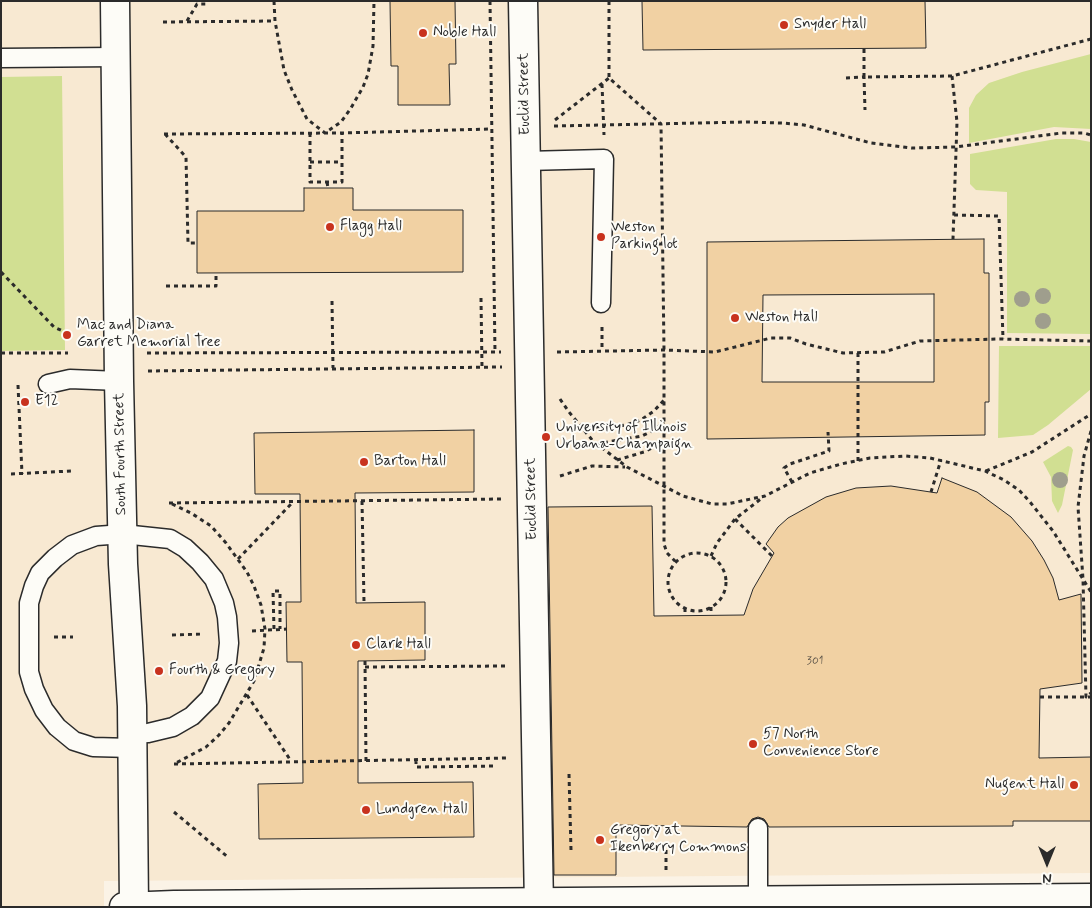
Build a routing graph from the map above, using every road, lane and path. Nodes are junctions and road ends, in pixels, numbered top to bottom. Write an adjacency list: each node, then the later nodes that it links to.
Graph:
1 (115, 1): 14 (street, South Fourth Street)
2 (274, 1): 8 (path)
3 (374, 1): 25 (path)
4 (490, 1): 23 (path)
5 (523, 1): 32 (street, Euclid Street)
6 (609, 1): 16 (path)
7 (207, 4): 10 (path)
8 (275, 21): 10 (path); 25 (path)
9 (163, 22): 10 (path)
10 (186, 22)
11 (1091, 38): 15 (path)
12 (864, 49): 18 (path)
13 (1, 58): 14 (lane)
14 (116, 58): 61 (street, South Fourth Street)
15 (952, 76): 18 (path); 28 (path)
16 (609, 78): 19 (path); 22 (path)
17 (846, 78): 18 (path)
18 (864, 78): 20 (path)
19 (602, 83): 21 (path); 21 (path)
20 (865, 110)
21 (604, 124): 22 (path); 29 (path)
22 (661, 124): 28 (path); 39 (path)
23 (491, 130): 26 (path); 52 (path)
24 (310, 134): 25 (path); 30 (path); 37 (path)
25 (325, 134): 26 (path)
26 (342, 134): 31 (path)
27 (1091, 135): 28 (path)
28 (956, 148): 35 (path)
29 (604, 159): 32 (lane); 38 (lane)
30 (310, 162): 31 (path); 33 (path)
31 (342, 162): 33 (path)
32 (526, 162): 57 (street, Euclid Street)
33 (327, 182): 34 (path)
34 (328, 188)
35 (954, 216): 36 (path); 47 (path)
36 (953, 239)
37 (198, 243)
38 (603, 244): 39 (path); 45 (lane)
39 (663, 244): 49 (path)
40 (1, 272): 46 (path)
41 (216, 274): 42 (path)
42 (166, 286)
43 (481, 298): 51 (path)
44 (332, 301): 50 (path)
45 (601, 303)
46 (69, 334)
47 (1003, 340): 48 (path); 56 (path)
48 (1091, 341)
49 (664, 350): 56 (path); 57 (path); 64 (path)
50 (333, 352): 51 (path); 55 (path); 59 (path)
51 (482, 352): 52 (path); 58 (path)
52 (496, 352): 57 (path)
53 (1, 353): 54 (path)
54 (69, 353)
55 (146, 353)
56 (858, 353): 74 (path)
57 (529, 360): 58 (path); 67 (path); 84 (street, Euclid Street)
58 (482, 367): 59 (path)
59 (333, 368): 60 (path)
60 (147, 372)
61 (119, 382): 62 (lane); 89 (street, South Fourth Street)
62 (48, 384)
63 (18, 385): 79 (path)
64 (664, 400): 66 (path); 67 (path)
65 (1091, 414): 77 (path)
66 (664, 422): 70 (path); 71 (path)
67 (580, 427): 71 (path)
68 (1091, 431): 94 (path)
69 (828, 432): 80 (path)
70 (664, 442): 72 (path); 81 (path)
71 (596, 444): 72 (path)
72 (617, 460): 75 (path)
73 (941, 460): 74 (path); 77 (path); 82 (path)
74 (858, 461): 80 (path)
75 (627, 468): 81 (path); 84 (path)
76 (71, 472): 79 (path)
77 (985, 472): 94 (path)
78 (11, 474): 79 (path)
79 (22, 474)
80 (792, 482): 83 (path)
81 (664, 486): 83 (path); 93 (path)
82 (931, 492)
83 (765, 496): 88 (path)
84 (532, 500): 85 (path); 104 (street, Euclid Street)
85 (362, 501): 86 (path); 96 (path)
86 (294, 502): 87 (path); 92 (path)
87 (169, 503)
88 (736, 520): 90 (path); 91 (path)
89 (123, 534): 111 (street, South Fourth Street); 111 (lane); 111 (lane)
90 (711, 556): 93 (path); 98 (path)
91 (773, 557)
92 (238, 560)
93 (675, 562): 97 (path)
94 (1083, 580): 95 (path); 109 (path)
95 (1091, 592)
96 (364, 602)
97 (685, 608): 98 (path); 100 (path)
98 (711, 608): 99 (path)
99 (711, 615)
100 (685, 616)
101 (274, 630): 102 (path)
102 (280, 630)
103 (364, 660): 105 (path)
104 (535, 666): 105 (path); 112 (street, Euclid Street)
105 (364, 667): 113 (path)
106 (1091, 693): 109 (path)
107 (247, 694): 115 (path)
108 (1040, 697): 109 (path)
109 (1086, 697): 110 (path)
110 (1091, 697)
111 (132, 740): 127 (street, South Fourth Street)
112 (536, 757): 114 (path); 126 (street, Euclid Street)
113 (366, 760): 114 (path); 115 (path)
114 (416, 760): 117 (path)
115 (291, 762): 116 (path)
116 (174, 764)
117 (497, 766)
118 (569, 774): 121 (path)
119 (174, 812): 122 (path)
120 (758, 828): 124 (lane)
121 (571, 850)
122 (229, 858)
123 (1091, 898): 125 (street)
124 (758, 900): 125 (street); 126 (street)
125 (938, 903)
126 (538, 904): 127 (street)
127 (130, 906)

